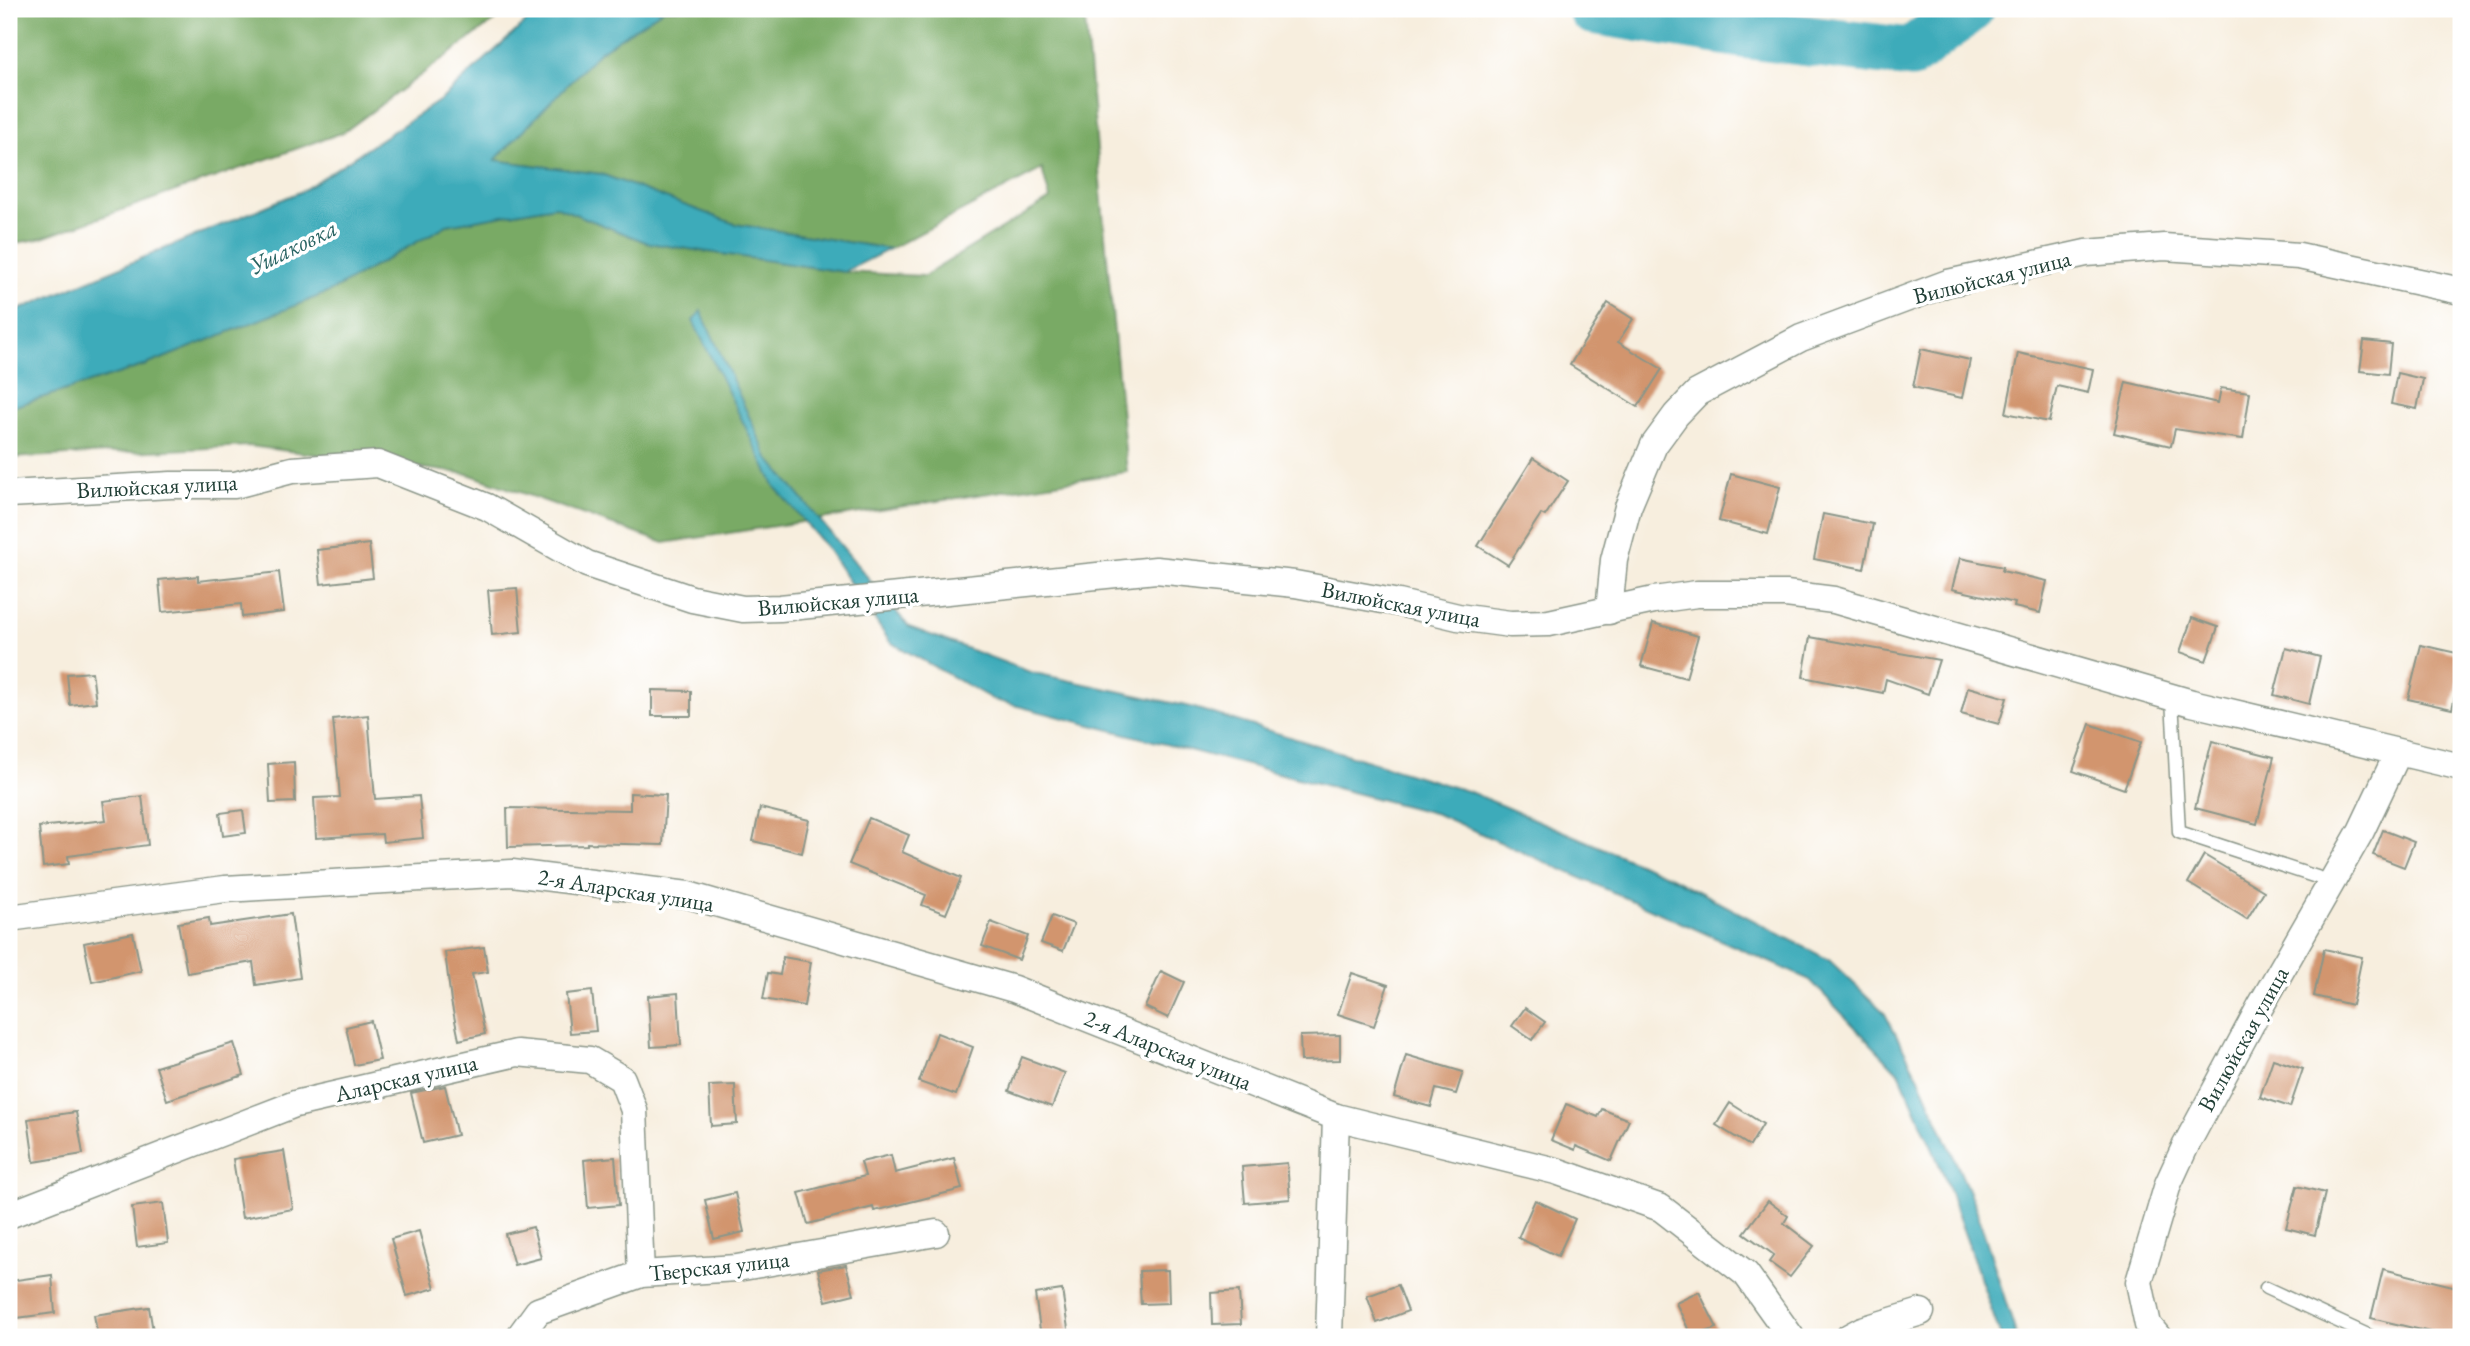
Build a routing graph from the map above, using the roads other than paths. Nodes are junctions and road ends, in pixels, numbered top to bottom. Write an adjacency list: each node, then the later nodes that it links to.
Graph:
1 (2461, 291): 3 (street, Вилюйская улица)
2 (9, 494): 3 (street, Вилюйская улица)
3 (1609, 611): 4 (street, Вилюйская улица)
4 (2172, 698): 5 (street, Вилюйская улица); 7 (lane)
5 (2398, 753): 6 (street, Вилюйская улица); 7 (street, Вилюйская улица)
6 (2461, 766)
7 (2332, 882): 19 (street, Вилюйская улица)
8 (9, 918): 9 (street, 2-я Аларская улица)
9 (1336, 1117): 16 (street); 17 (street, 2-я Аларская улица)
10 (9, 1215): 12 (street, Аларская улица)
11 (936, 1233): 12 (street, Тверская улица)
12 (640, 1274): 15 (street, Тверская улица)
13 (2266, 1288): 20 (lane)
14 (1921, 1312): 18 (street)
15 (519, 1337)
16 (1329, 1337)
17 (1791, 1337)
18 (1849, 1337)
19 (2158, 1337)
20 (2372, 1337)

